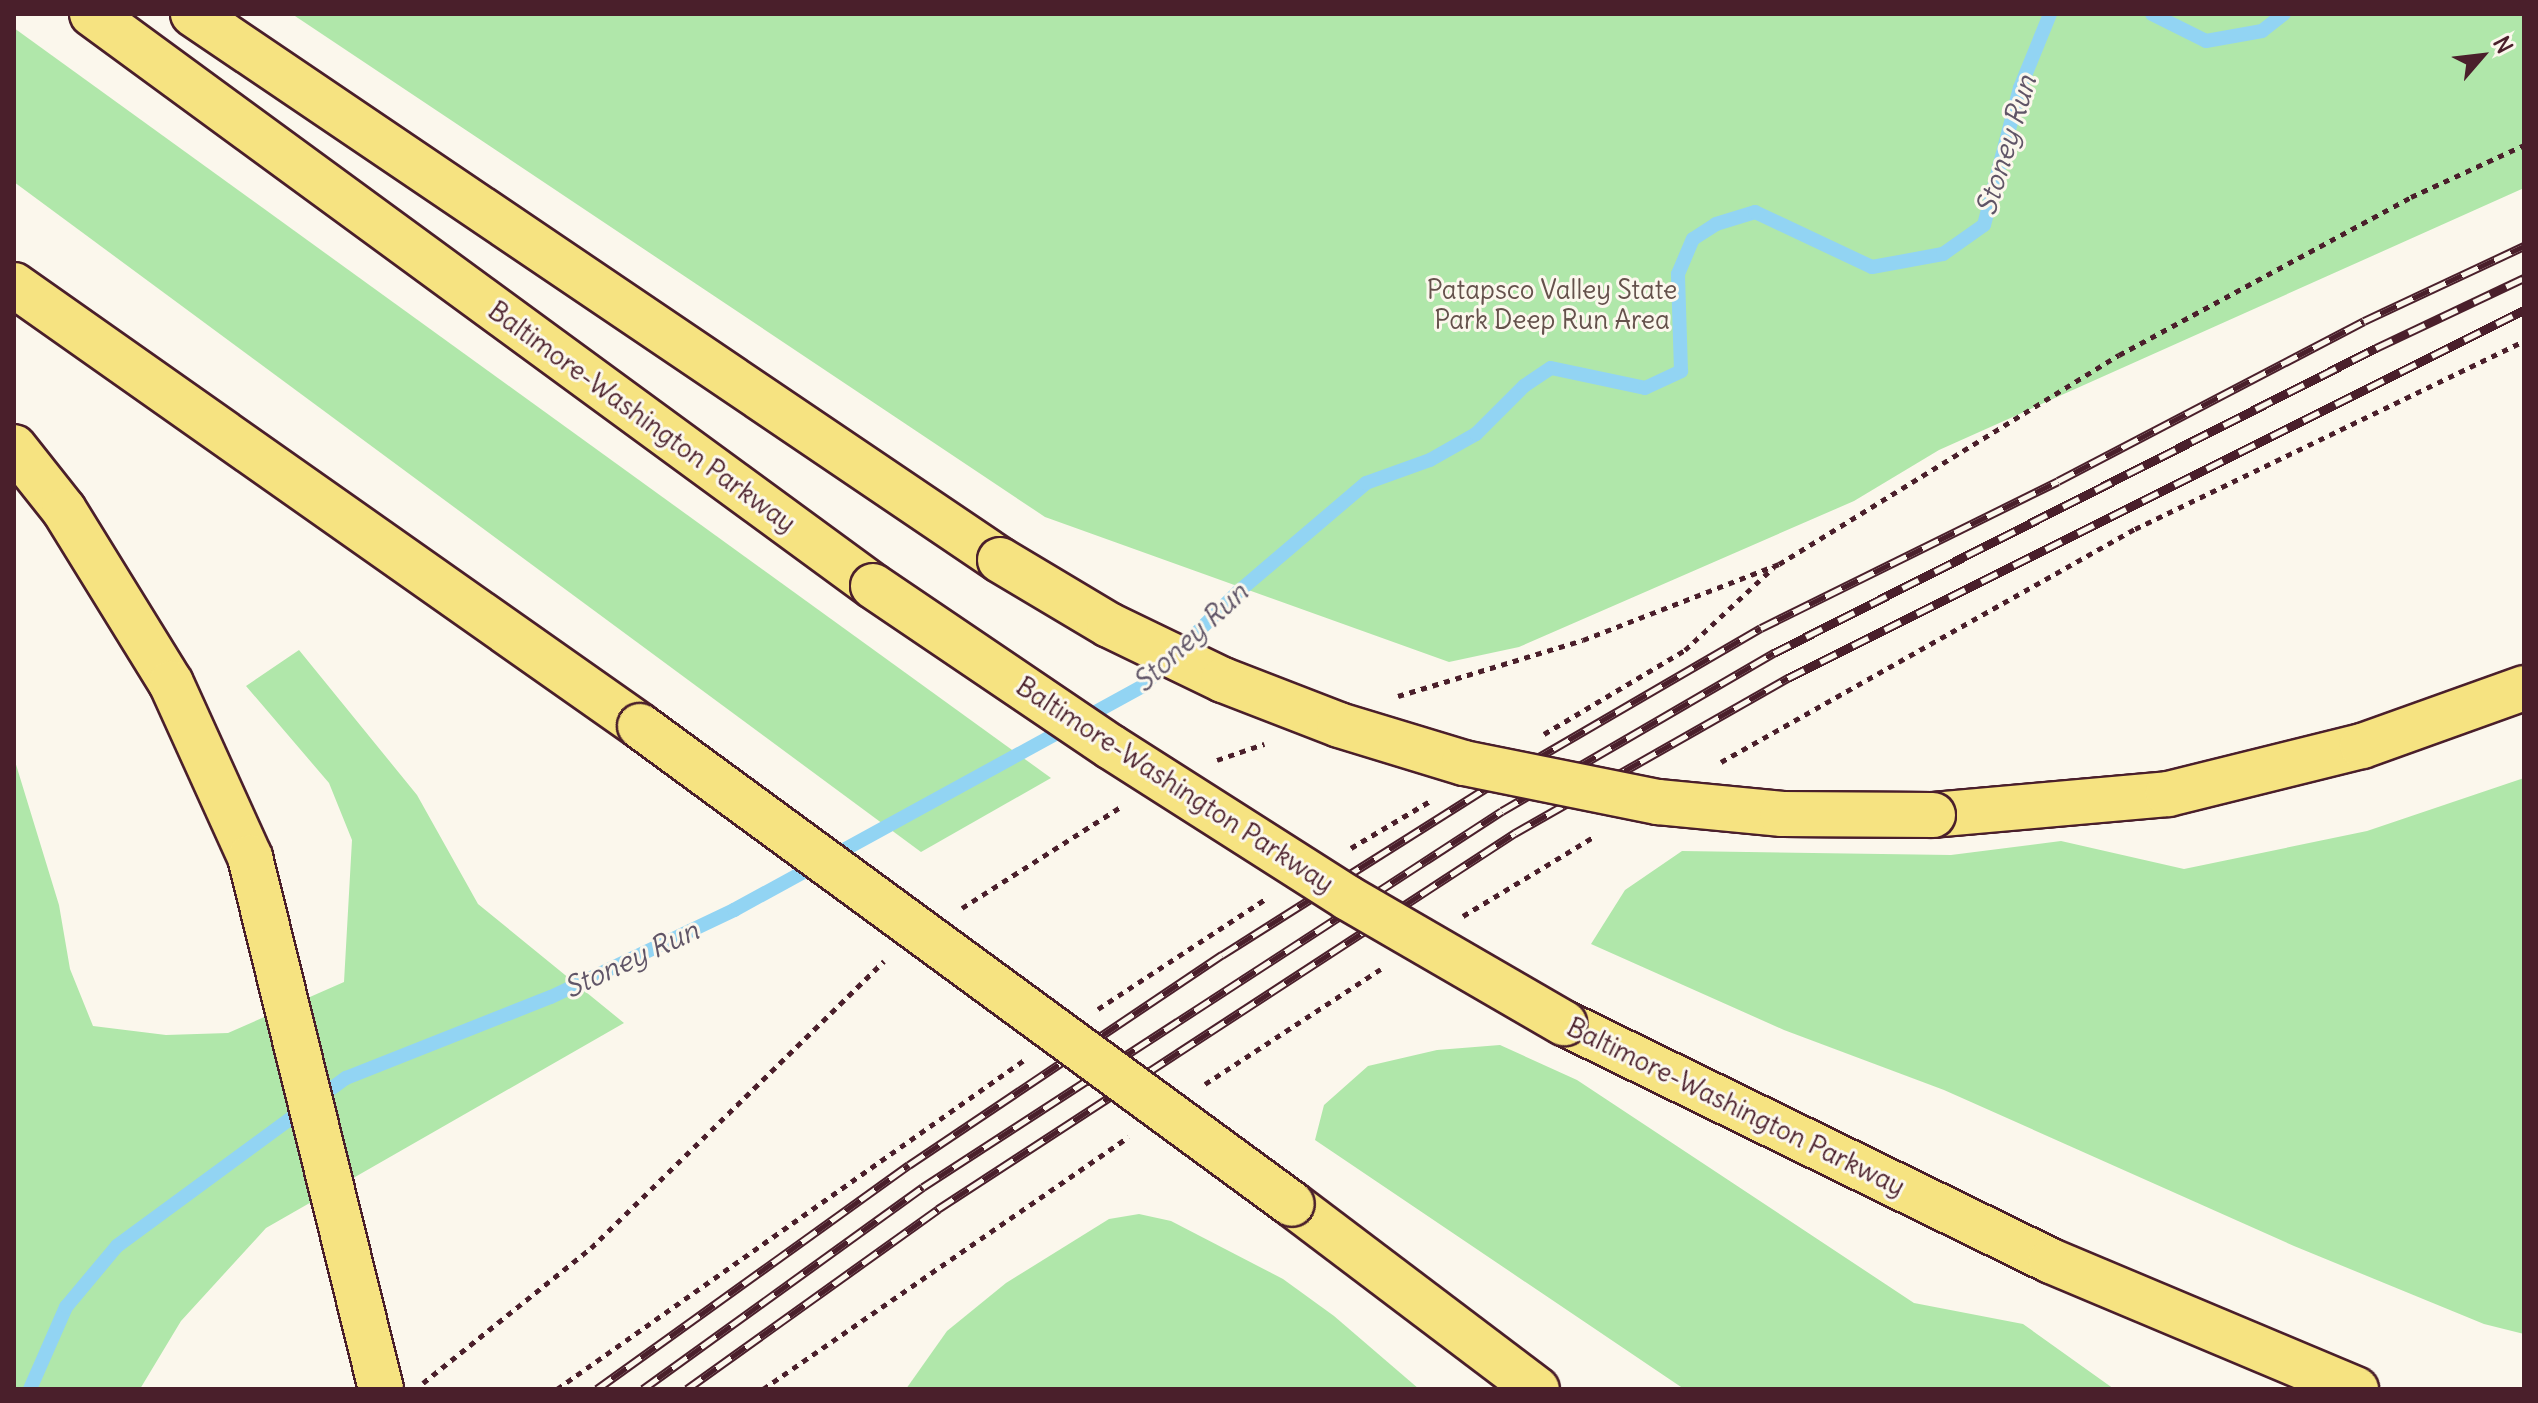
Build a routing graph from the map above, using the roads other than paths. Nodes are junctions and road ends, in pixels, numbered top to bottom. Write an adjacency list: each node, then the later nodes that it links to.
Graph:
1 (92, 14): 8 (highway, Baltimore-Washington Parkway, bridge)
2 (193, 14): 5 (highway, bridge)
3 (14, 285): 7 (highway, bridge)
4 (14, 447): 6 (highway)
5 (2524, 688)
6 (381, 1389)
7 (1537, 1389)
8 (2356, 1389)

